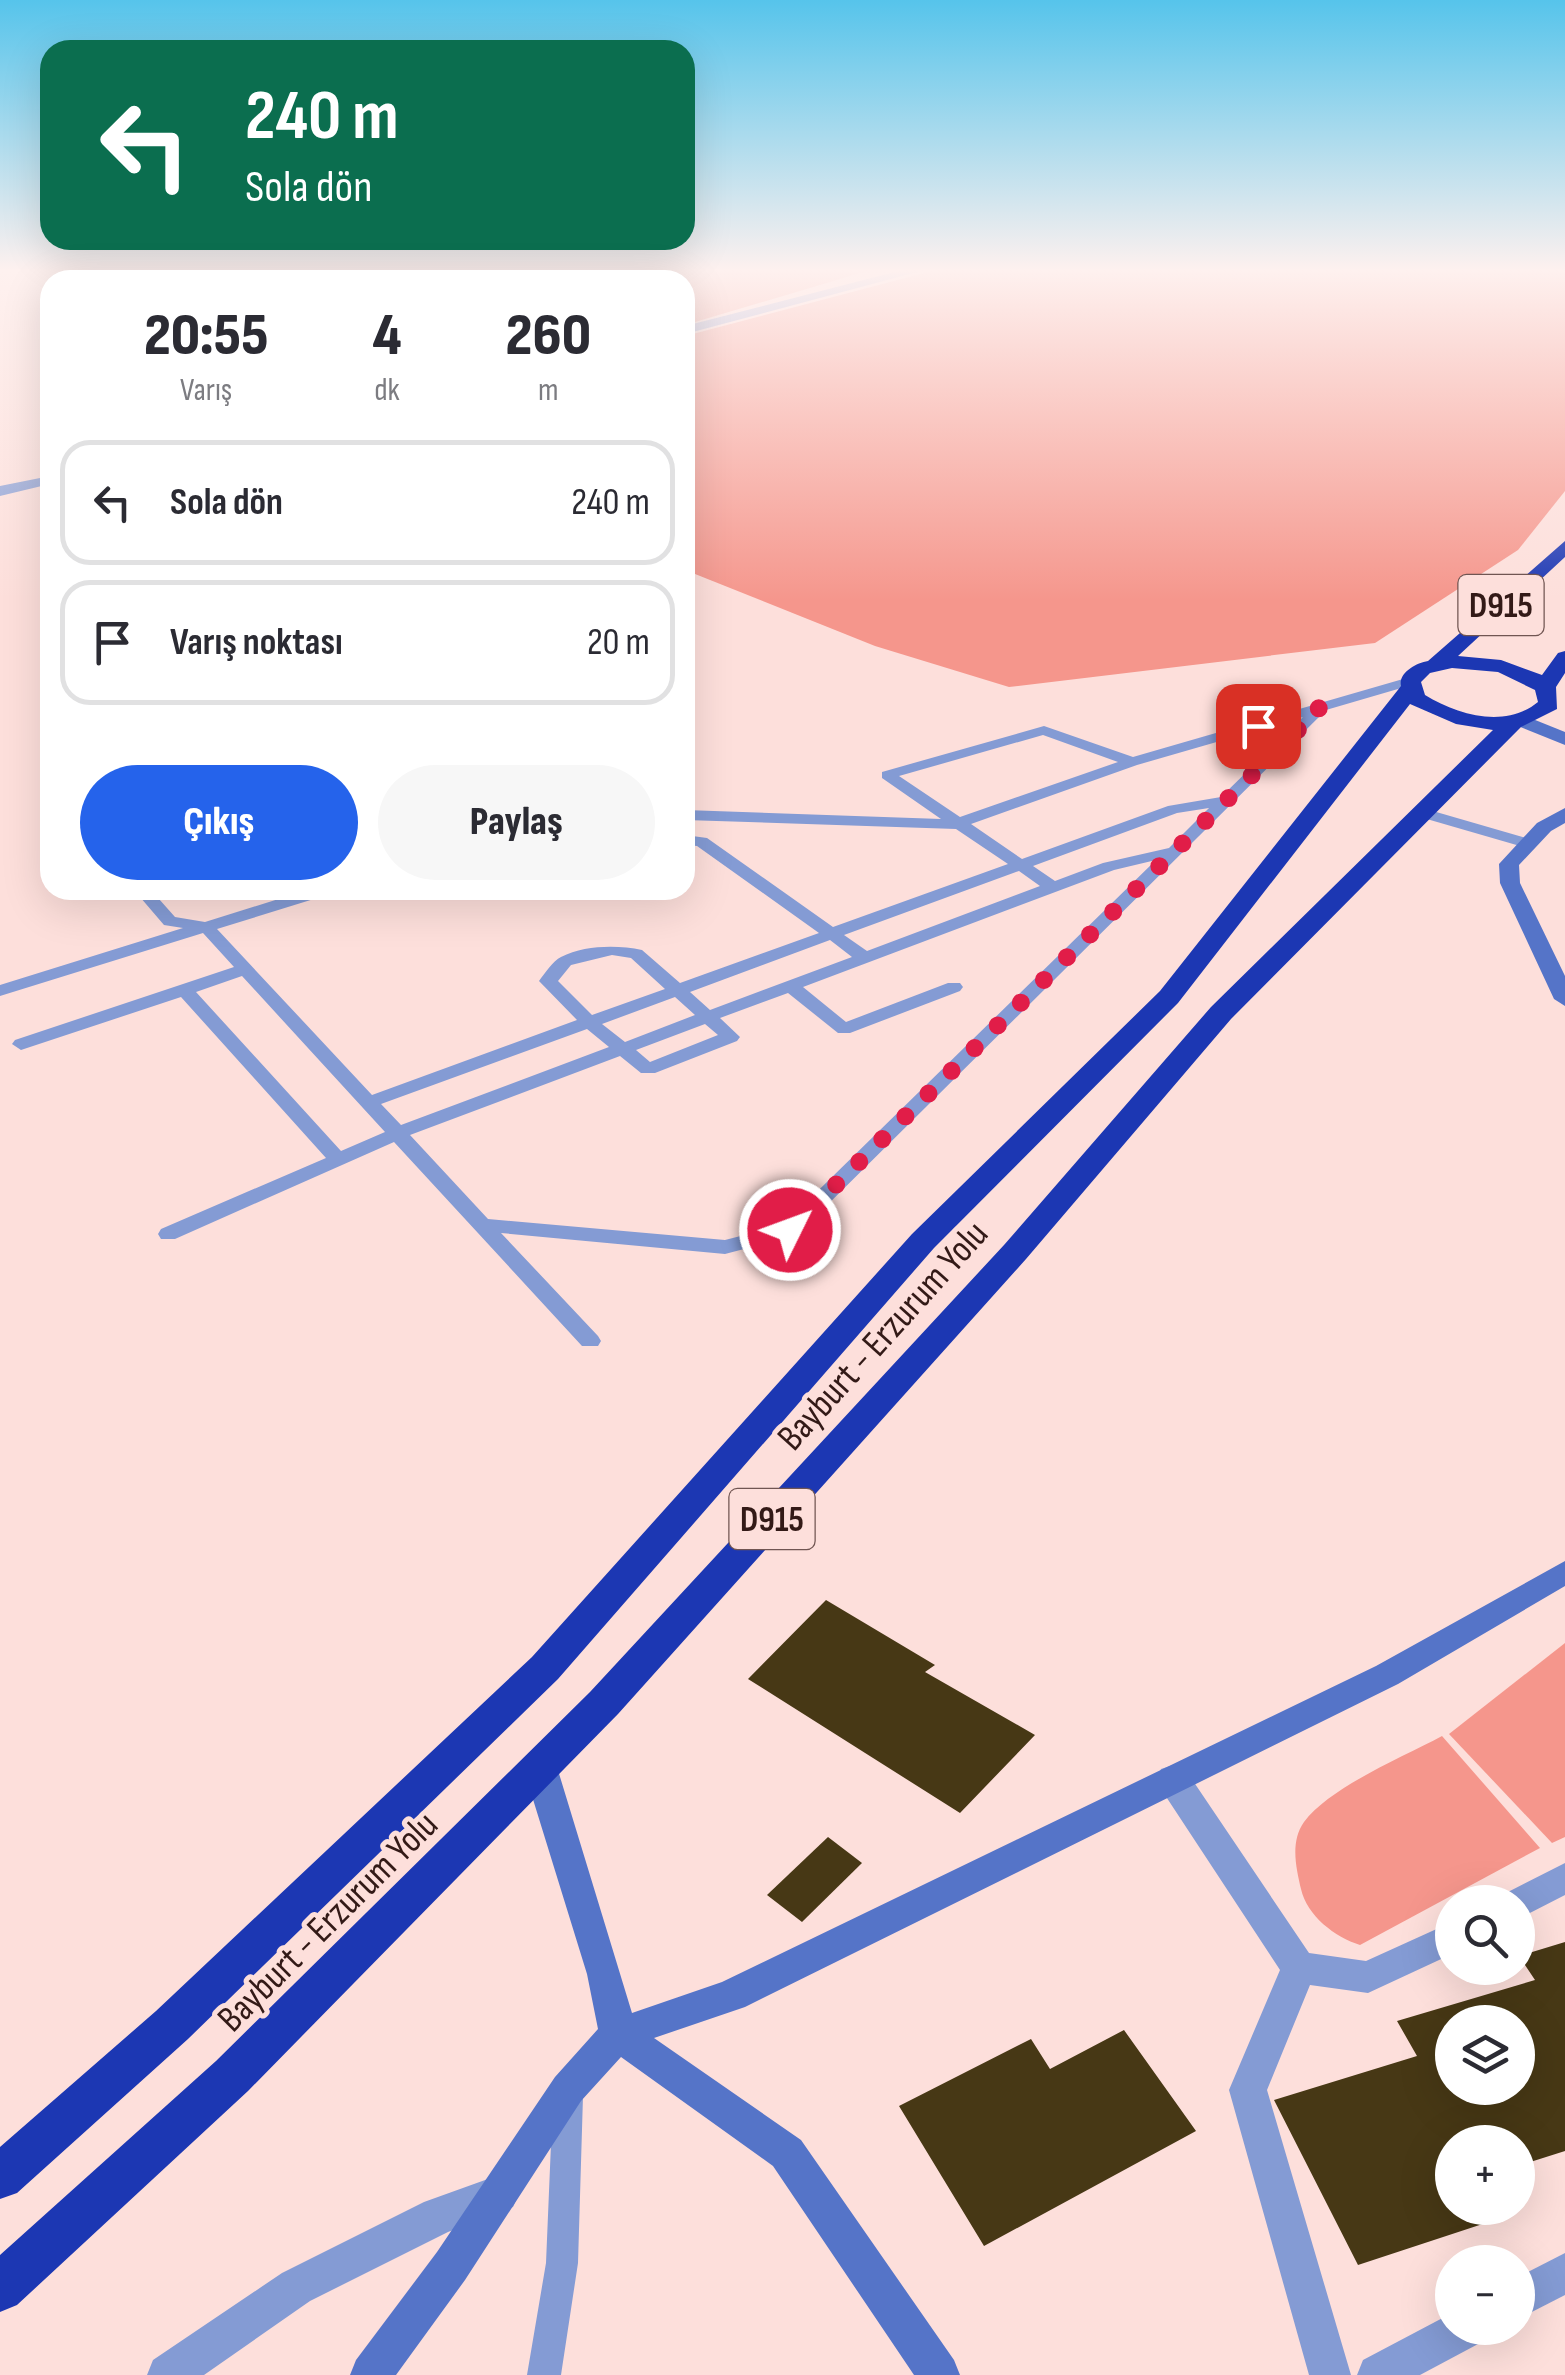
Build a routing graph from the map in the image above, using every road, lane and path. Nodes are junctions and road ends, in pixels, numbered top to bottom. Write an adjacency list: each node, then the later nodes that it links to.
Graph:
1 (40, 482): 2 (street)
2 (0, 491)
3 (1565, 546): 5 (highway, Bayburt - Erzurum Yolu / D915)
4 (1565, 657): 7 (highway, Bayburt - Erzurum Yolu / D915)
5 (1436, 664): 6 (highway, Bayburt - Erzurum Yolu); 7 (highway)
6 (1410, 685): 8 (lane); 9 (highway); 54 (highway, Bayburt - Erzurum Yolu / D915)
7 (1552, 690): 9 (highway, Bayburt - Erzurum Yolu)
8 (1320, 708): 11 (lane); 12 (lane)
9 (1518, 720): 10 (street); 13 (highway, Bayburt - Erzurum Yolu / D915)
10 (1565, 739)
11 (1132, 762): 16 (lane); 16 (lane)
12 (1226, 801): 19 (lane); 20 (lane)
13 (1420, 812): 18 (lane); 46 (highway, Bayburt - Erzurum Yolu / D915)
14 (1565, 814): 18 (street)
15 (695, 815): 16 (lane)
16 (956, 824): 20 (lane)
17 (695, 841): 25 (lane)
18 (1527, 842): 27 (street)
19 (1176, 851): 21 (lane); 42 (lane)
20 (1020, 866): 21 (lane); 25 (lane)
21 (1053, 887): 26 (lane)
22 (151, 900): 24 (lane)
23 (292, 900): 24 (lane)
24 (206, 927): 28 (lane); 33 (lane)
25 (834, 933): 26 (lane); 32 (lane)
26 (864, 957): 29 (lane)
27 (1557, 965): 34 (street)
28 (246, 969): 31 (lane); 39 (lane)
29 (789, 985): 30 (lane); 35 (lane)
30 (954, 986)
31 (184, 990): 37 (lane); 41 (lane)
32 (678, 990): 35 (lane); 36 (lane); 36 (lane)
33 (0, 991)
34 (1565, 999)
35 (708, 1016): 38 (lane); 38 (lane)
36 (589, 1022): 38 (lane); 39 (lane)
37 (21, 1044)
38 (622, 1049): 40 (lane)
39 (373, 1101): 40 (lane)
40 (401, 1132): 41 (lane); 42 (lane)
41 (339, 1160): 43 (lane)
42 (485, 1225): 44 (lane)
43 (168, 1234)
44 (590, 1341)
45 (1565, 1572): 47 (street)
46 (540, 1767): 52 (street); 57 (highway, Bayburt - Erzurum Yolu / D915)
47 (1172, 1779): 51 (street); 52 (street)
48 (1565, 1878): 49 (street)
49 (1535, 1895)
50 (1435, 1946): 51 (street)
51 (1299, 1968): 64 (street)
52 (618, 2034): 53 (street); 63 (street)
53 (568, 2089): 55 (street); 62 (lane)
54 (0, 2177)
55 (498, 2194): 60 (street); 61 (street)
56 (1565, 2274): 58 (street)
57 (0, 2288)
58 (1535, 2290)
59 (1435, 2345): 65 (street)
60 (168, 2375)
61 (371, 2375)
62 (544, 2375)
63 (939, 2375)
64 (1330, 2375)
65 (1378, 2375)

